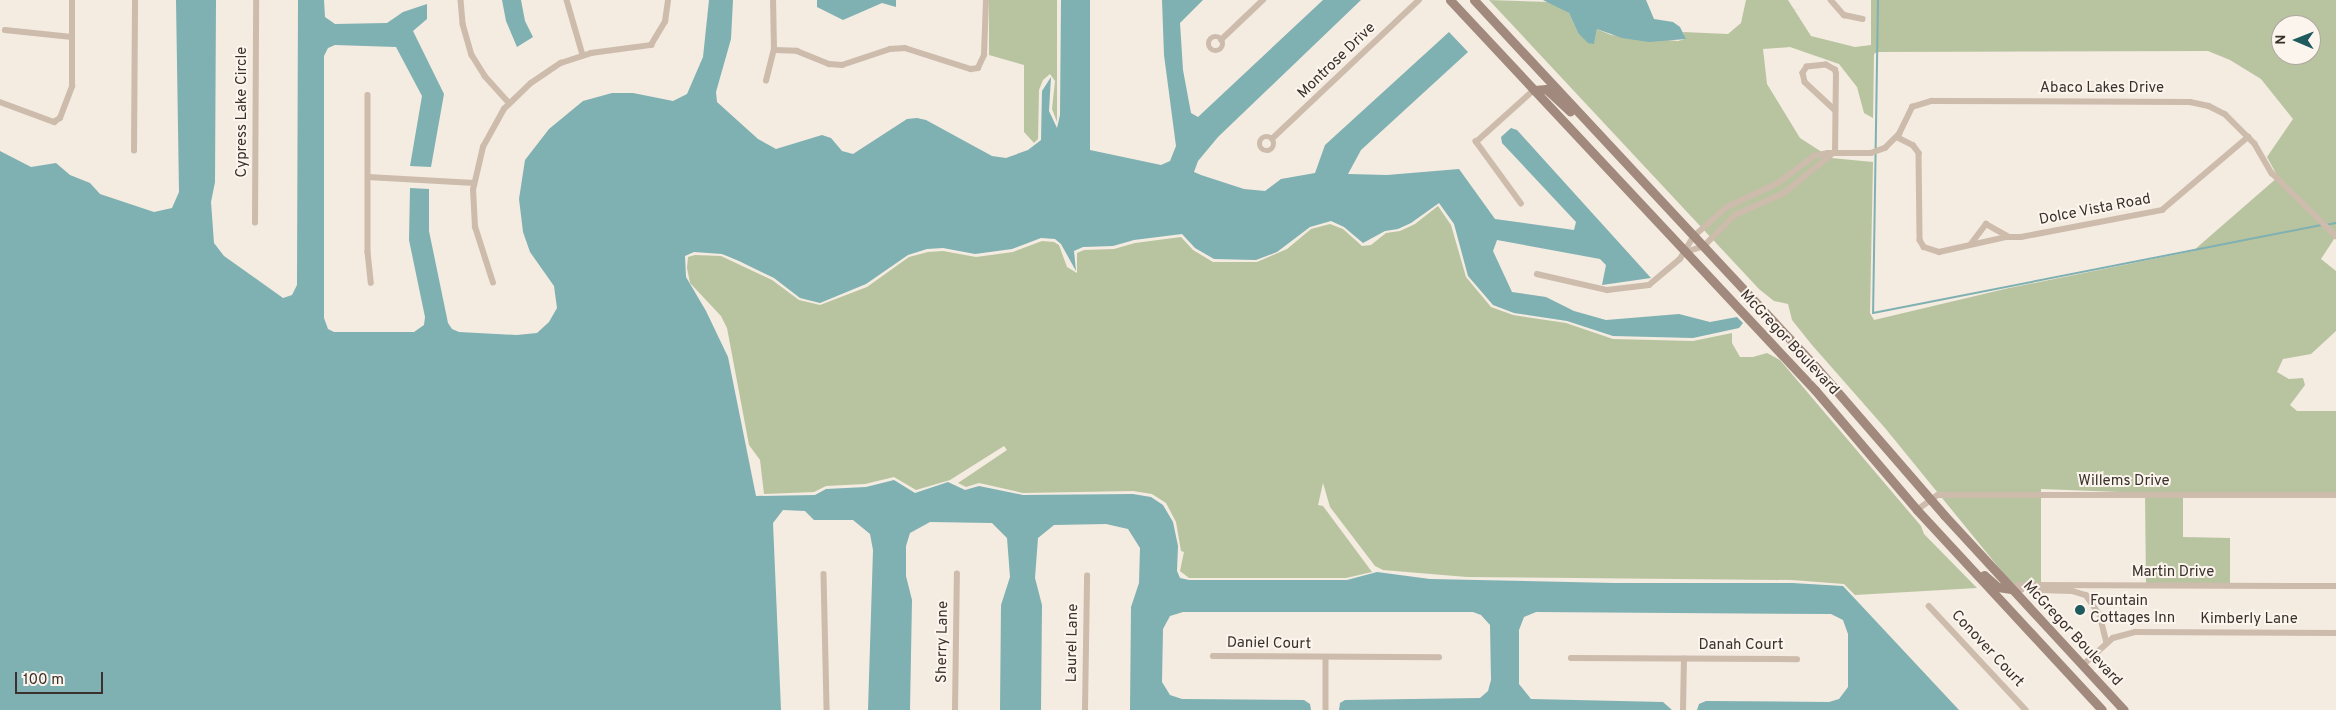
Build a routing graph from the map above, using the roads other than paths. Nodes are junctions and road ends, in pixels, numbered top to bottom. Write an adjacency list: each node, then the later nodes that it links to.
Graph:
1 (72, 0): 16 (street)
2 (135, 0): 30 (street)
3 (256, 0): 35 (street, Cypress Lake Circle)
4 (461, 0): 24 (street)
5 (567, 0): 19 (street)
6 (668, 0): 19 (street)
7 (773, 0): 18 (street)
8 (986, 0): 18 (street)
9 (1263, 0): 17 (street)
10 (1419, 0): 29 (street, Montrose Drive)
11 (1450, 0): 21 (main road, McGregor Boulevard)
12 (1474, 0): 26 (main road, McGregor Boulevard)
13 (1831, 0): 14 (street)
14 (1864, 19)
15 (5, 30): 16 (street)
16 (72, 37): 23 (street)
17 (1221, 40)
18 (774, 50): 20 (street)
19 (583, 55): 24 (street)
20 (766, 81)
21 (1534, 90): 26 (main road); 34 (street); 41 (main road, McGregor Boulevard)
22 (368, 95): 32 (street)
23 (0, 102)
24 (509, 103): 33 (street)
25 (1835, 110): 25 (street); 31 (street)
26 (1584, 118): 36 (main road, McGregor Boulevard)
27 (1897, 137): 28 (street, Abaco Lakes Drive); 31 (street); 39 (street, Dolce Vista Road)
28 (2248, 137): 37 (street, Dolce Vista Road); 38 (street, Abaco Lakes Drive)
29 (1272, 139)
30 (134, 151)
31 (1835, 153): 36 (street); 40 (street)
32 (368, 176): 33 (street); 43 (street)
33 (474, 183): 44 (street)
34 (1521, 204)
35 (255, 223)
36 (1694, 236): 40 (main road, McGregor Boulevard); 41 (street)
37 (2010, 236): 39 (street, Dolce Vista Road); 39 (street)
38 (2336, 236)
39 (1970, 245)
40 (1704, 246): 41 (street); 46 (main road, McGregor Boulevard)
41 (1686, 252): 42 (street); 47 (main road, McGregor Boulevard)
42 (1537, 274)
43 (371, 283)
44 (493, 283)
45 (2336, 495): 46 (street, Willems Drive)
46 (1930, 498): 47 (street); 53 (main road, McGregor Boulevard)
47 (1917, 510): 48 (main road, McGregor Boulevard)
48 (1948, 544): 53 (main road); 70 (main road, McGregor Boulevard)
49 (824, 574): 64 (street)
50 (957, 574): 65 (street, Sherry Lane)
51 (1087, 576): 66 (street, Laurel Lane)
52 (2336, 586): 53 (street, Martin Drive)
53 (2011, 589): 56 (street); 63 (main road, McGregor Boulevard)
54 (1930, 606): 69 (street, Conover Court)
55 (2336, 633): 56 (street, Kimberly Lane)
56 (2107, 643): 63 (street, Kimberly Lane)
57 (1213, 656): 58 (street, Daniel Court)
58 (1326, 657): 59 (street, Daniel Court); 67 (street, Daniel Court)
59 (1439, 657)
60 (1571, 658): 61 (street, Danah Court)
61 (1684, 659): 62 (street, Danah Court); 68 (street, Danah Court)
62 (1797, 659)
63 (2082, 665): 71 (main road, McGregor Boulevard)
64 (828, 710)
65 (955, 710)
66 (1085, 710)
67 (1326, 710)
68 (1683, 710)
69 (2026, 710)
70 (2102, 710)
71 (2124, 710)

